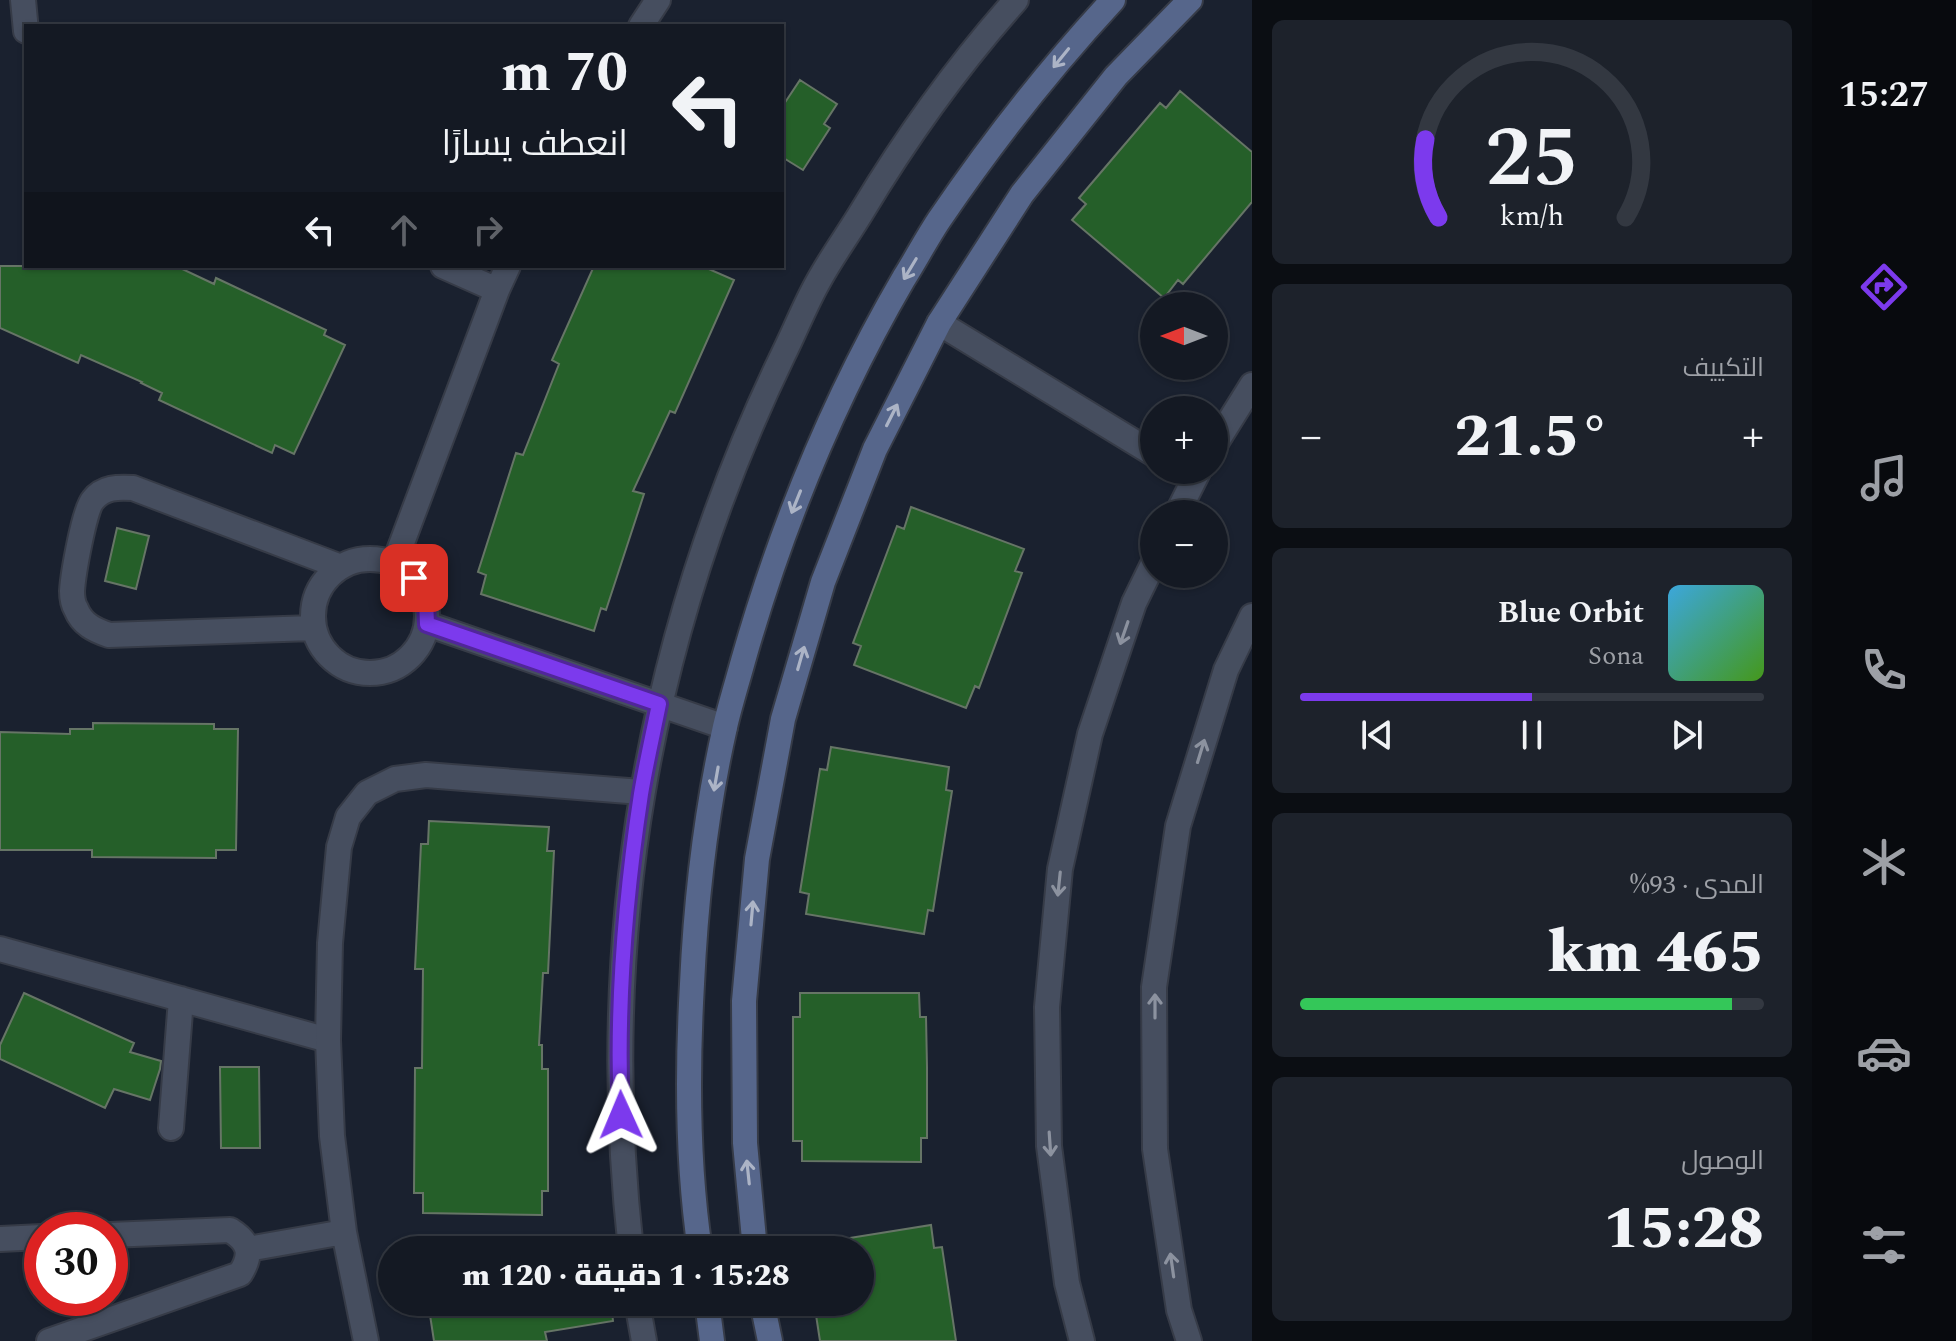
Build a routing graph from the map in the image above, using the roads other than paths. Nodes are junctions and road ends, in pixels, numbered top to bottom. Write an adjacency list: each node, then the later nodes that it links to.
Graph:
1 (23, 0): 6 (street)
2 (658, 0): 7 (street)
3 (1016, 0): 21 (street)
4 (1113, 0): 22 (street, one-way to 22)
5 (1190, 0): 11 (street)
6 (25, 24)
7 (642, 24)
8 (448, 268): 10 (street)
9 (507, 268): 10 (street)
10 (497, 290): 15 (street)
11 (939, 323): 14 (street); 32 (street, one-way to 11)
12 (1252, 385): 13 (street)
13 (1228, 424)
14 (1140, 445)
15 (394, 564): 16 (street); 19 (street)
16 (341, 567): 20 (street); 20 (street)
17 (1141, 588): 44 (street, one-way to 44)
18 (1252, 616): 45 (street, one-way to 18)
19 (427, 624): 20 (street); 21 (street)
20 (313, 628)
21 (659, 704): 22 (street); 23 (street)
22 (725, 727): 31 (street, one-way to 31)
23 (641, 792): 26 (street); 30 (street)
24 (0, 949): 25 (street)
25 (181, 999): 26 (street); 27 (street)
26 (328, 1040): 28 (street)
27 (171, 1128)
28 (344, 1232): 35 (street); 40 (street)
29 (128, 1234): 35 (street)
30 (629, 1236)
31 (699, 1236)
32 (754, 1236)
33 (24, 1238): 34 (street)
34 (0, 1239)
35 (248, 1249): 39 (street)
36 (640, 1316): 41 (street)
37 (709, 1316): 42 (street)
38 (765, 1316): 43 (street)
39 (49, 1341)
40 (366, 1341)
41 (644, 1341)
42 (712, 1341)
43 (770, 1341)
44 (1082, 1341)
45 (1189, 1341)

